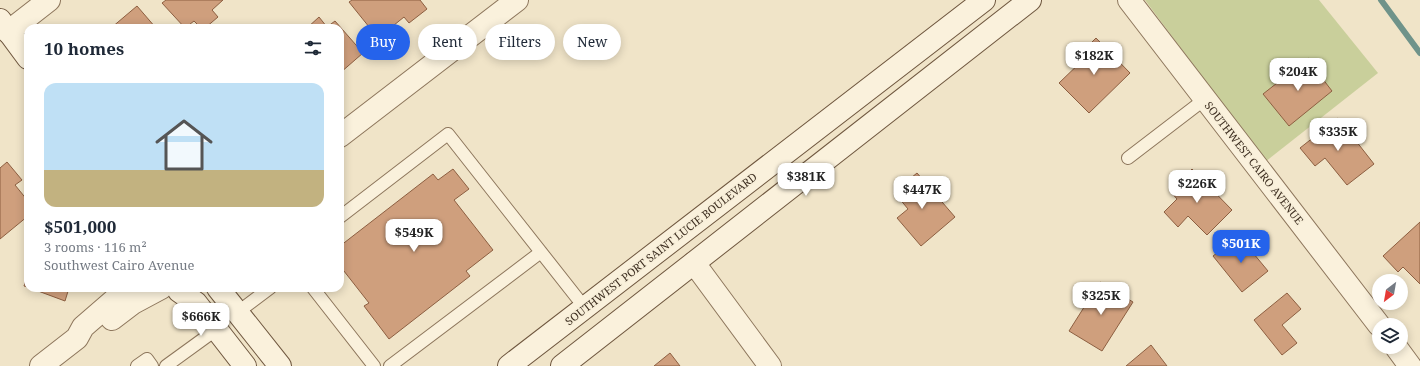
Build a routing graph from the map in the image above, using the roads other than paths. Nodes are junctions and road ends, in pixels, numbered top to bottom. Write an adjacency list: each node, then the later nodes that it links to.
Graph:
1 (49, 0): 6 (street)
2 (517, 0): 9 (street)
3 (984, 0): 20 (street, SOUTHWEST PORT SAINT LUCIE BOULEVARD)
4 (1030, 0): 13 (street)
5 (1129, 0): 8 (street, SOUTHWEST CAIRO AVENUE)
6 (4, 26): 7 (street)
7 (24, 53)
8 (1205, 99): 10 (lane); 22 (street, SOUTHWEST CAIRO AVENUE)
9 (344, 133)
10 (1128, 158)
11 (344, 215): 12 (lane)
12 (541, 252): 20 (lane); 33 (lane)
13 (694, 263): 35 (street); 36 (street)
14 (123, 292): 24 (street)
15 (166, 292): 24 (street)
16 (180, 292): 23 (street)
17 (221, 292): 21 (street)
18 (265, 292): 21 (lane)
19 (316, 292): 32 (lane)
20 (585, 308): 34 (street, SOUTHWEST PORT SAINT LUCIE BOULEVARD)
21 (238, 312): 31 (street)
22 (1373, 318)
23 (216, 329): 29 (lane); 30 (street)
24 (77, 338): 26 (street)
25 (1401, 354): 37 (street)
26 (41, 366)
27 (137, 366): 28 (lane)
28 (152, 366)
29 (166, 366)
30 (245, 366)
31 (280, 366)
32 (374, 366)
33 (390, 366)
34 (508, 366)
35 (562, 366)
36 (770, 366)
37 (1410, 366)

